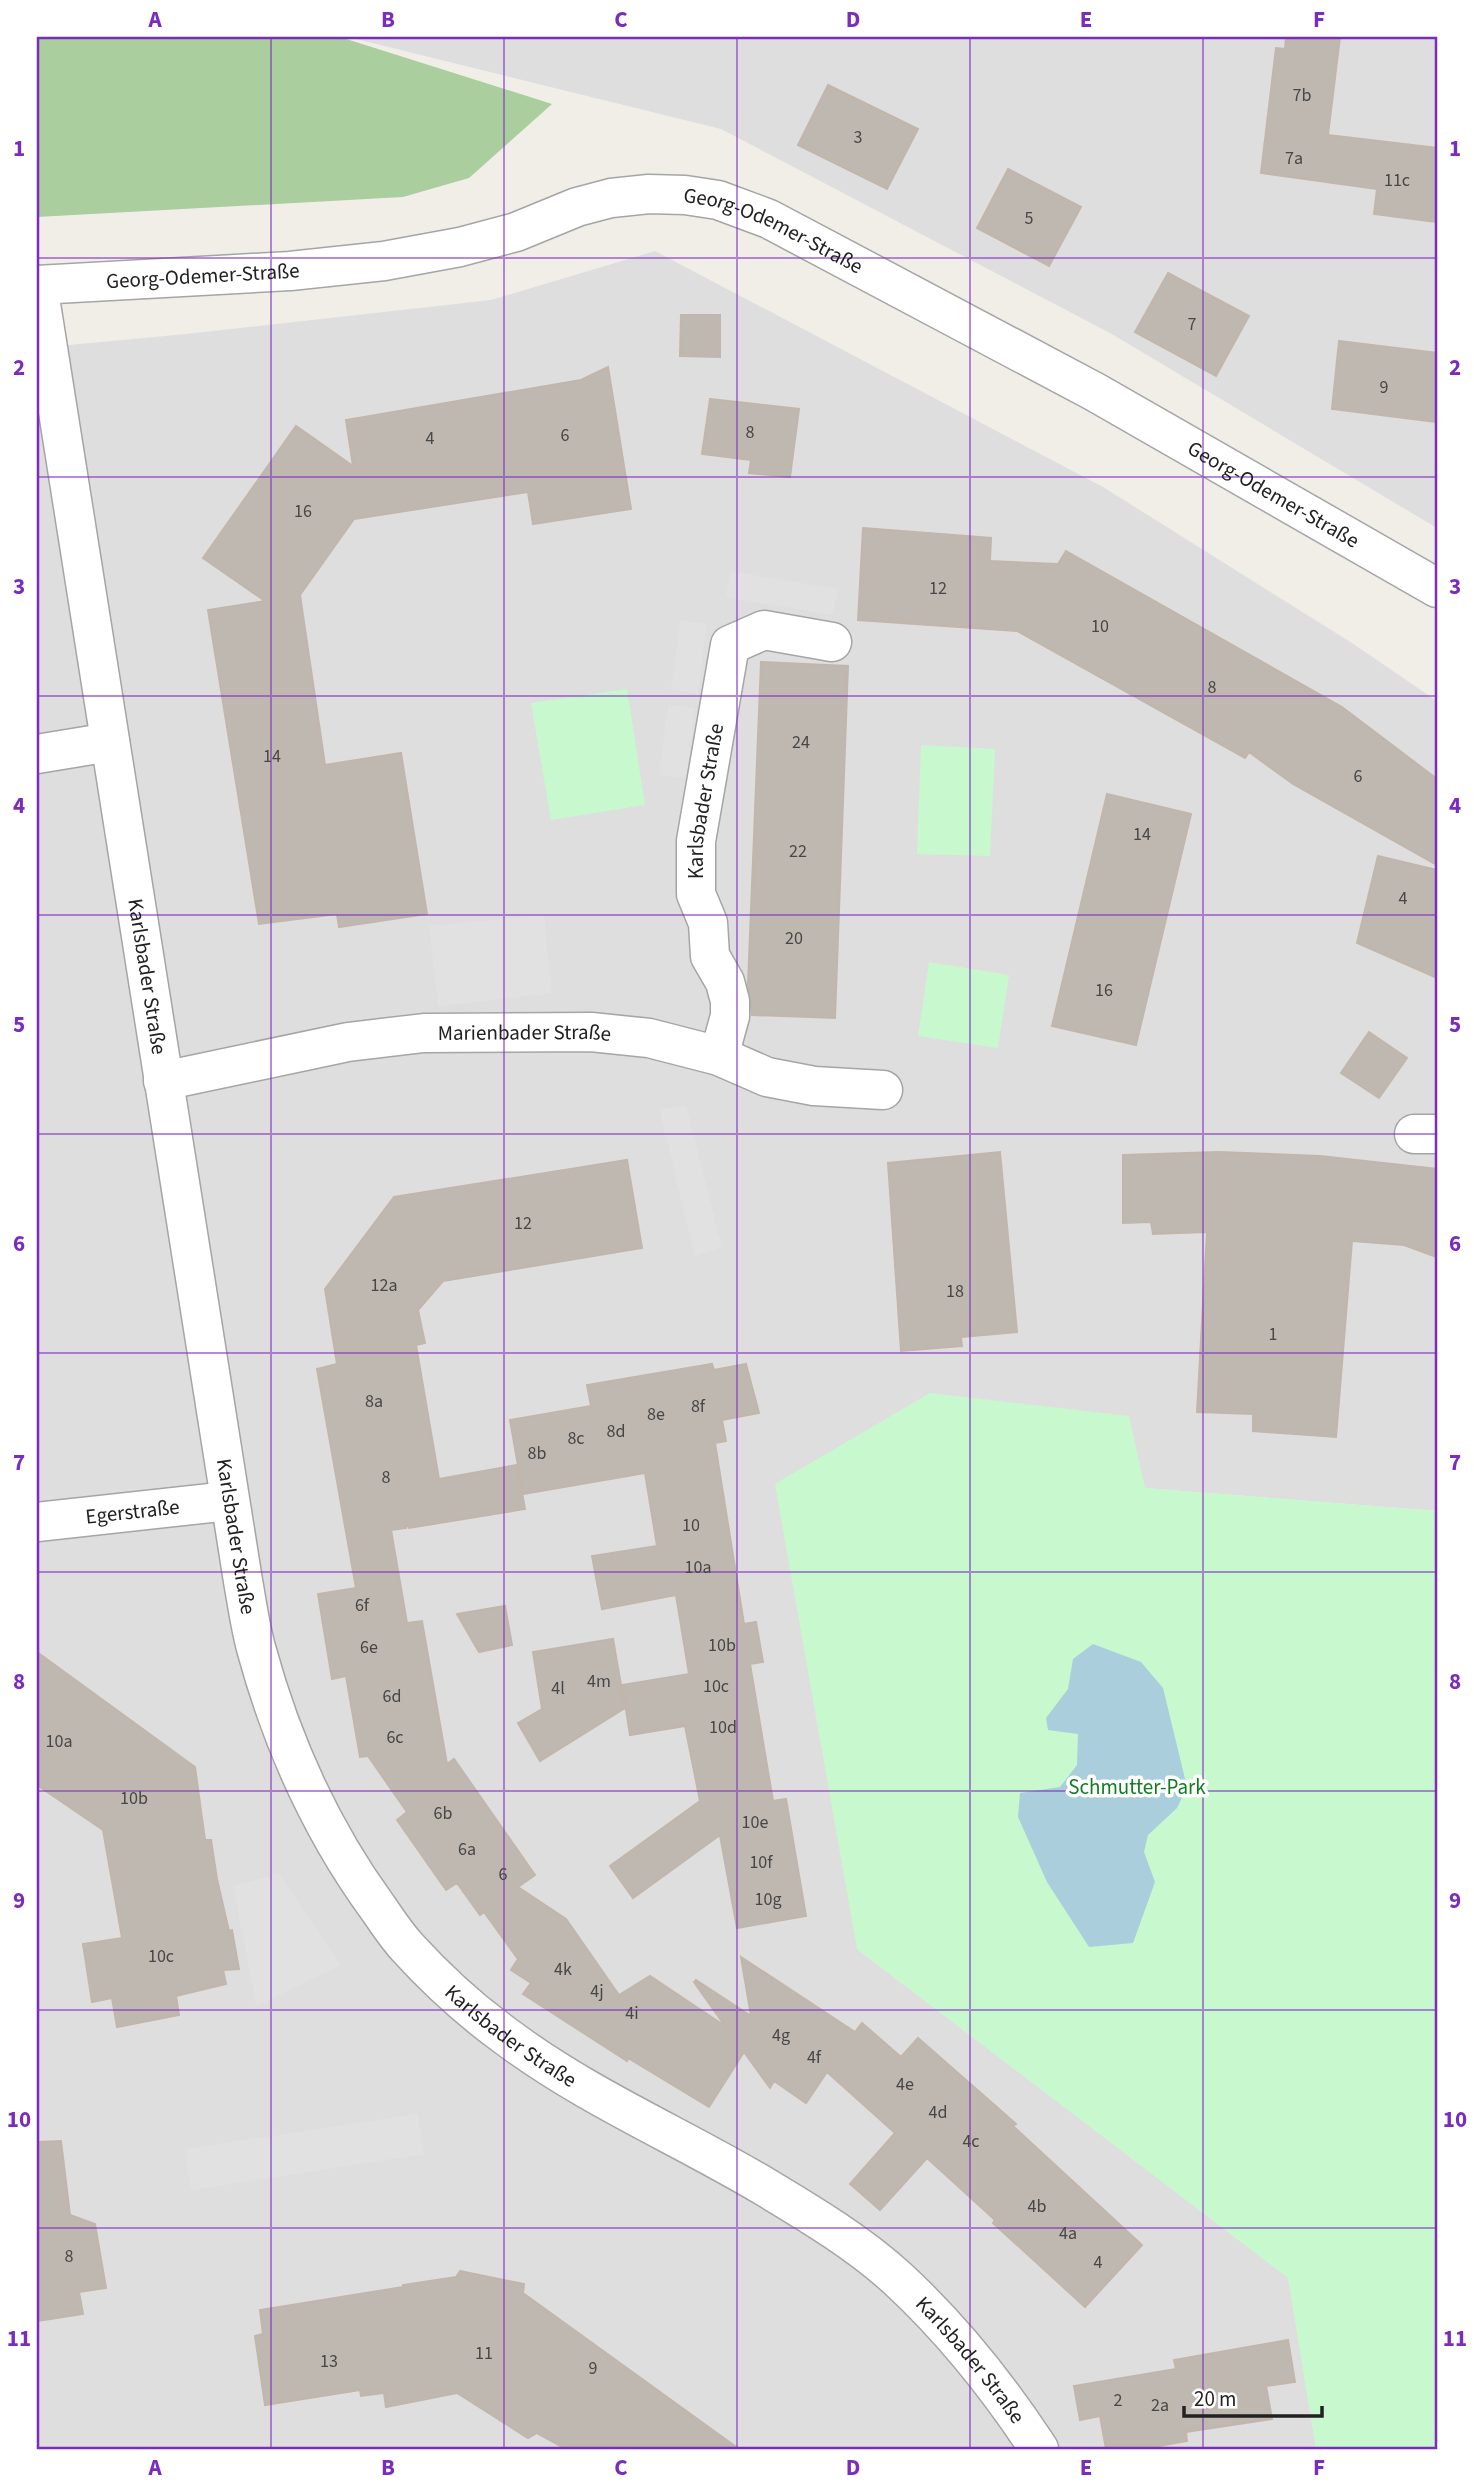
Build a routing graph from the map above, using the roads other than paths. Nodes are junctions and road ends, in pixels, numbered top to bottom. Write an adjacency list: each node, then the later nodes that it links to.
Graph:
1 (37, 285): 2 (street, Georg-Odemer-Straße); 4 (street, Karlsbader Straße)
2 (1437, 588)
3 (832, 642): 6 (street, Karlsbader Straße)
4 (110, 741): 5 (street); 7 (street, Karlsbader Straße)
5 (37, 754)
6 (719, 1056): 7 (street, Marienbader Straße); 8 (street, Marienbader Straße)
7 (163, 1081): 9 (street, Karlsbader Straße)
8 (883, 1090)
9 (229, 1501): 10 (street, Egerstraße); 11 (street, Karlsbader Straße)
10 (37, 1522)
11 (1039, 2449)

